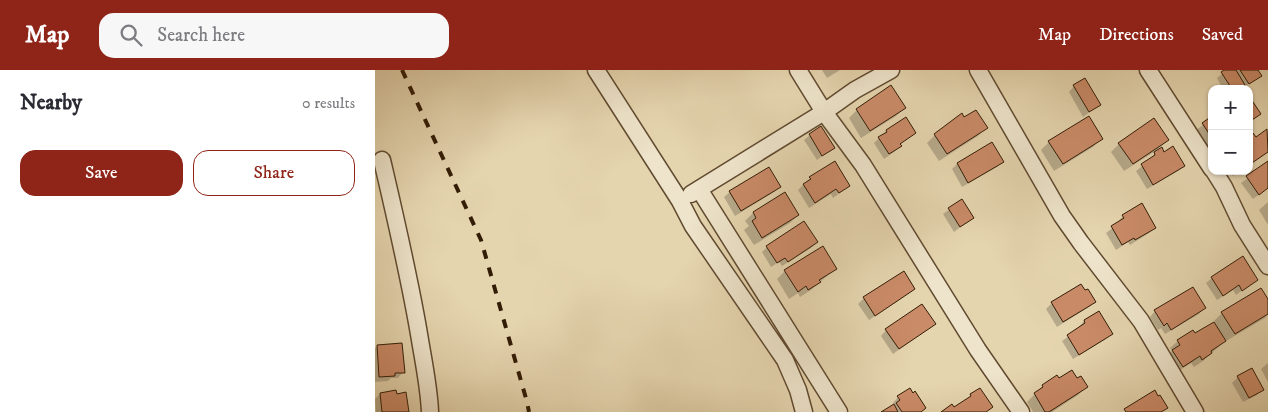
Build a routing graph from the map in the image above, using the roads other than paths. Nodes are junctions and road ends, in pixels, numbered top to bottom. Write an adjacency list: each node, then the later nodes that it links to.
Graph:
1 (597, 70): 11 (street)
2 (798, 70): 6 (street)
3 (891, 70): 6 (street)
4 (978, 70): 17 (street)
5 (1148, 70): 8 (street)
6 (824, 112): 10 (street); 16 (street)
7 (382, 160): 13 (street)
8 (1208, 162)
9 (1216, 175): 12 (street)
10 (699, 189): 11 (street); 15 (street)
11 (680, 201): 14 (street)
12 (1268, 266)
13 (430, 412)
14 (804, 412)
15 (839, 412)
16 (1021, 412)
17 (1195, 412)

